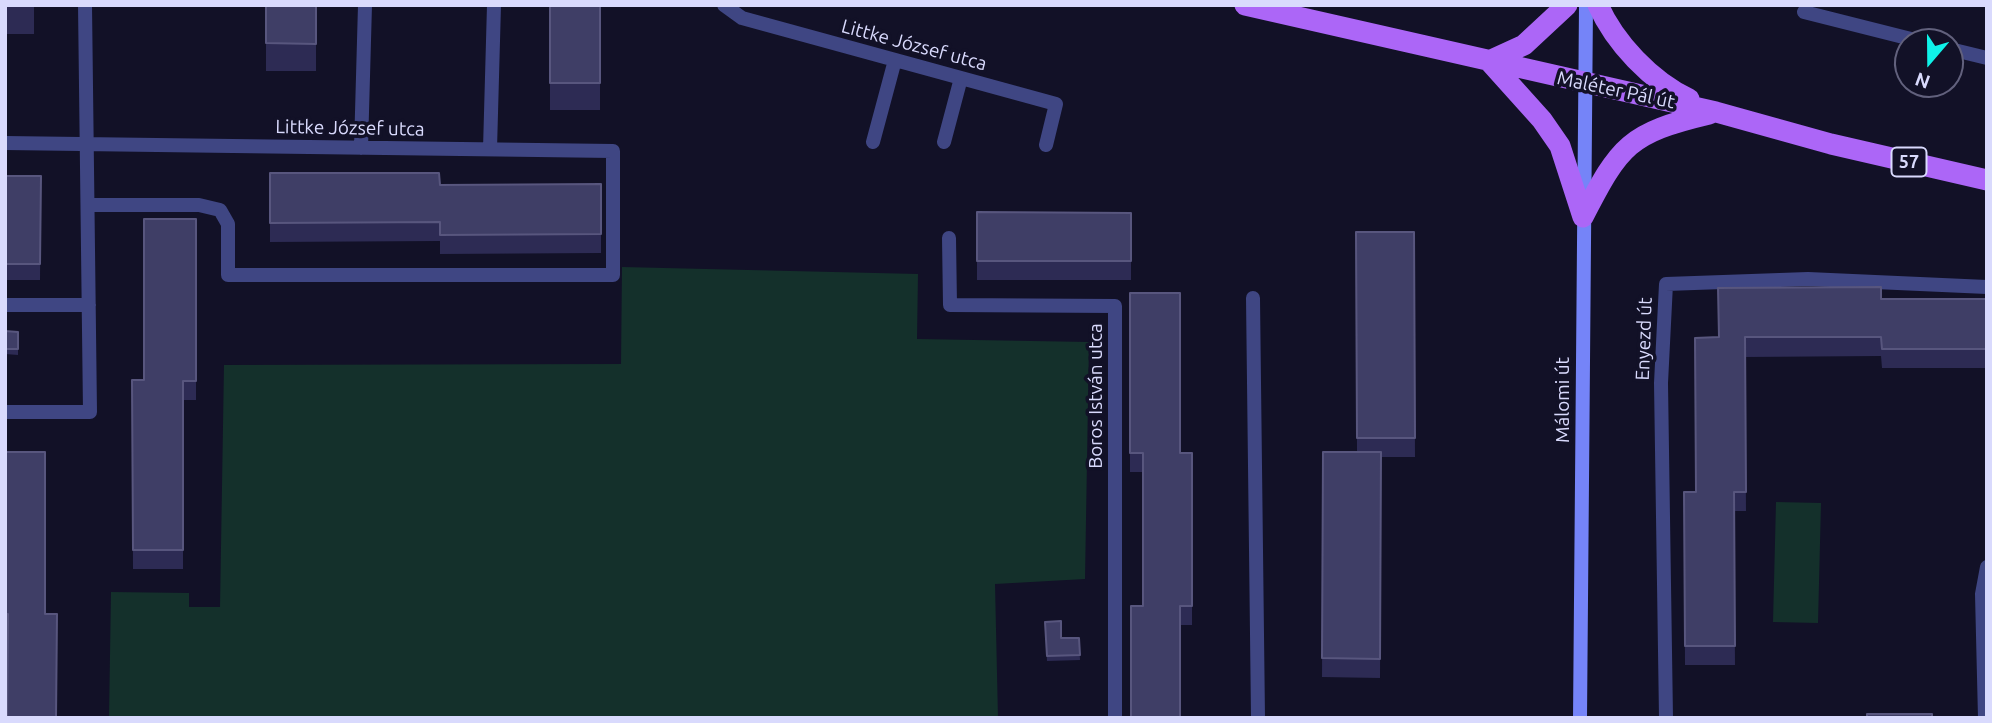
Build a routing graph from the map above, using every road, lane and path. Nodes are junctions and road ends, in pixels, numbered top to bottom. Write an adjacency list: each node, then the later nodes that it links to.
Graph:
1 (85, 5): 22 (street)
2 (365, 5): 24 (street)
3 (494, 5): 25 (street)
4 (724, 5): 9 (street, Littke József utca)
5 (1245, 5): 15 (main road, Maléter Pál út / 57)
6 (1567, 5): 15 (main road)
7 (1586, 5): 17 (street, Málomi út)
8 (1598, 5): 18 (main road)
9 (744, 12): 14 (street, Littke József utca)
10 (1804, 12): 11 (street)
11 (1894, 35)
12 (1964, 52): 13 (street)
13 (1987, 58)
14 (895, 60): 16 (street, Littke József utca); 19 (street)
15 (1489, 61): 17 (main road, Maléter Pál út / 57); 28 (main road)
16 (961, 78): 20 (street); 23 (street, Littke József utca)
17 (1585, 83): 18 (main road, Maléter Pál út / 57); 28 (street, Málomi út)
18 (1716, 112): 26 (main road, Maléter Pál út / 57); 28 (main road)
19 (873, 142)
20 (944, 142)
21 (5, 143): 22 (street, Littke József utca)
22 (87, 144): 24 (street, Littke József utca); 27 (street)
23 (1046, 145)
24 (361, 148): 25 (street, Littke József utca)
25 (490, 149): 27 (street, Littke József utca)
26 (1987, 180)
27 (88, 205): 33 (street)
28 (1583, 217): 38 (street, Málomi út)
29 (949, 238): 36 (street, Boros István utca)
30 (1987, 286): 39 (street, Enyezd út)
31 (1253, 298): 37 (street)
32 (5, 305): 33 (street)
33 (89, 305): 34 (street)
34 (5, 412)
35 (1987, 567): 40 (street)
36 (1115, 718)
37 (1258, 718)
38 (1580, 718)
39 (1665, 718)
40 (1985, 718)

